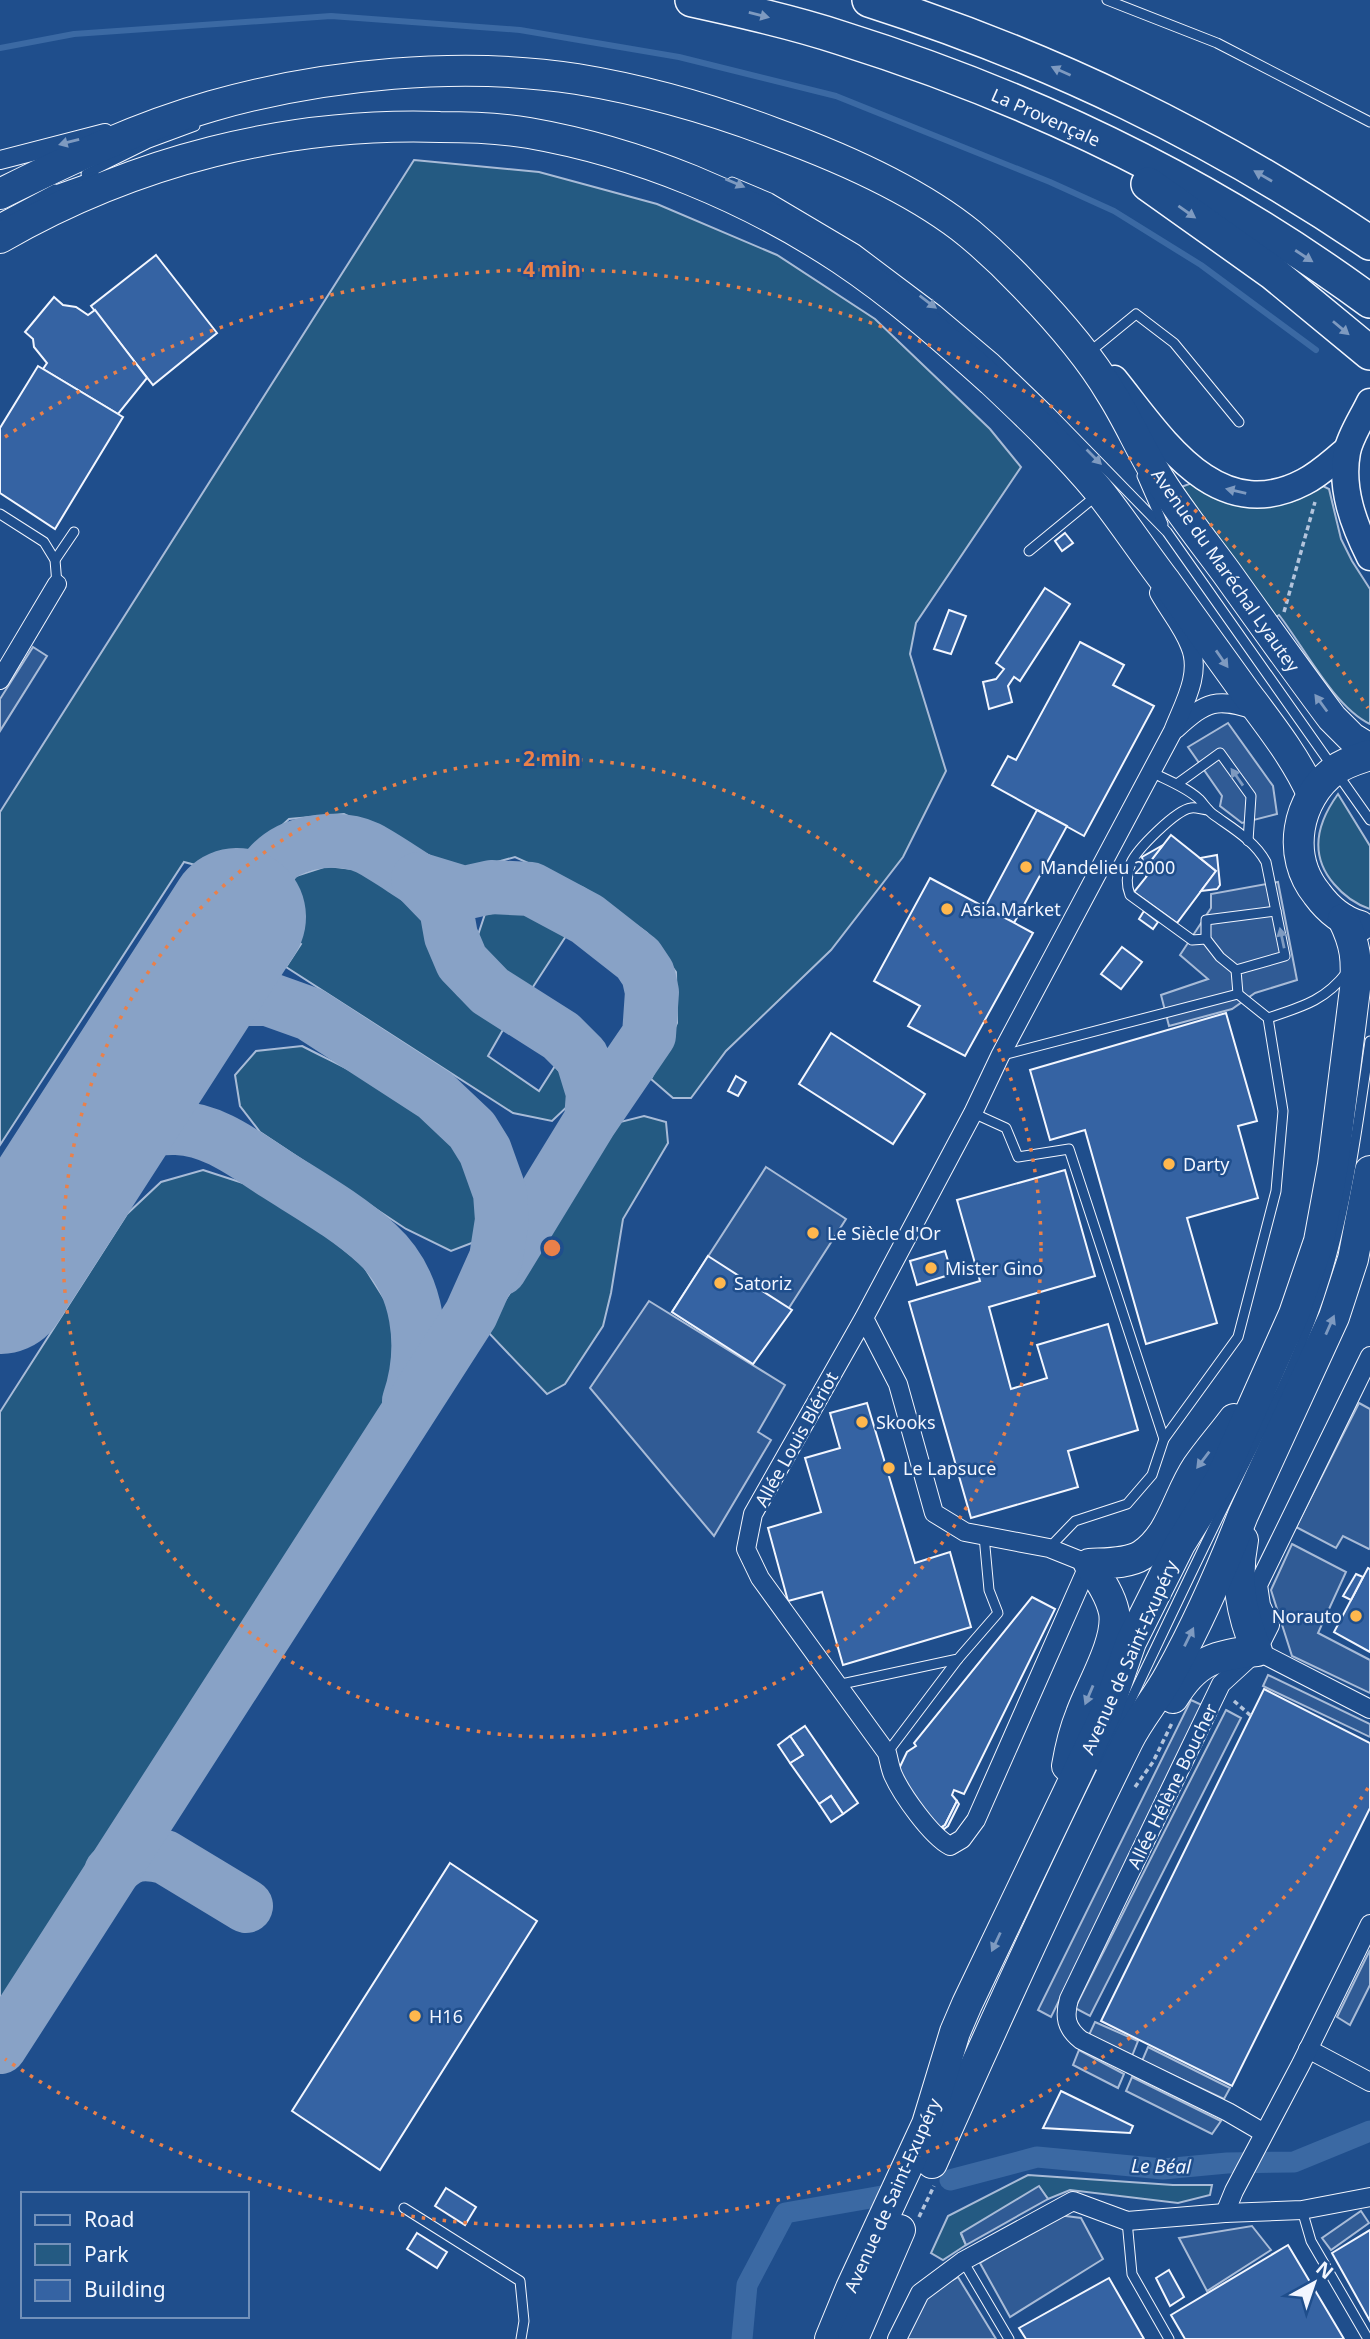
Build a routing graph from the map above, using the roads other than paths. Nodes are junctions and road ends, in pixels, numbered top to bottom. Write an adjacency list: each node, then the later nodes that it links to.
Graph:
1 (692, 0): 12 (highway, La Provençale, one-way to 12)
2 (869, 0): 20 (highway, one-way to 2)
3 (1107, 0): 10 (lane)
4 (654, 106): 7 (lane)
5 (203, 116): 15 (street, one-way to 15); 18 (lane); 19 (main road, Avenue du Maréchal Lyautey); 23 (main road, Avenue du Maréchal Lyautey)
6 (456, 117): 8 (lane)
7 (692, 117)
8 (496, 119)
9 (521, 121): 11 (lane)
10 (1370, 122)
11 (546, 126)
12 (1073, 128): 27 (highway, La Provençale, one-way to 27); 29 (highway, one-way to 29)
13 (743, 133): 14 (lane)
14 (781, 146)
15 (0, 160)
16 (132, 163): 18 (lane)
17 (719, 177): 38 (lane, one-way to 38)
18 (50, 192): 21 (lane)
19 (0, 194)
20 (1322, 211): 24 (highway); 26 (highway)
21 (0, 218)
22 (936, 223): 23 (lane)
23 (969, 233): 28 (main road); 46 (main road, Avenue du Maréchal Lyautey, one-way to 23)
24 (1370, 235)
25 (0, 238): 34 (main road)
26 (1370, 243)
27 (1370, 301)
28 (1092, 350): 31 (lane); 32 (main road, one-way to 28)
29 (1370, 353)
30 (1370, 402): 32 (main road)
31 (1239, 422)
32 (1347, 450): 40 (main road)
33 (1138, 469): 38 (lane)
34 (1100, 493): 36 (main road); 39 (lane)
35 (0, 514): 41 (lane)
36 (1119, 519): 44 (main road, one-way to 44); 45 (street, Allée Louis Blériot)
37 (74, 532): 41 (lane)
38 (1167, 532): 48 (lane)
39 (1028, 551)
40 (1370, 557)
41 (55, 559): 42 (lane)
42 (57, 584): 43 (street)
43 (0, 680)
44 (1261, 713): 45 (street); 51 (main road)
45 (1173, 731): 49 (street, Allée Louis Blériot)
46 (1370, 749)
47 (1370, 755): 48 (main road)
48 (1335, 770): 51 (main road); 53 (lane)
49 (1151, 772): 50 (lane); 63 (street, Allée Louis Blériot)
50 (1177, 784): 52 (lane); 54 (lane, one-way to 50)
51 (1312, 794): 56 (main road)
52 (1208, 810): 54 (lane); 57 (lane)
53 (1370, 820)
54 (1248, 841): 55 (lane)
55 (1276, 911): 57 (lane); 59 (lane, one-way to 55)
56 (1356, 924): 58 (main road, Avenue de Saint-Exupéry)
57 (1206, 939): 59 (lane)
58 (1357, 959): 61 (lane); 69 (main road, Avenue de Saint-Exupéry)
59 (1236, 970): 60 (lane)
60 (1238, 993): 61 (lane); 63 (lane)
61 (1268, 1018): 70 (lane)
62 (1368, 1043): 77 (lane)
63 (1000, 1056): 64 (street, Allée Louis Blériot)
64 (973, 1113): 66 (street, Allée Louis Blériot); 70 (lane)
65 (1370, 1171): 71 (main road, Avenue de Saint-Exupéry, one-way to 65)
66 (864, 1318): 72 (street); 78 (street, Allée Louis Blériot)
67 (1370, 1356): 68 (street, Allée Hélène Boucher)
68 (1364, 1385): 75 (street, Allée Hélène Boucher)
69 (1261, 1388): 74 (main road, one-way to 74); 81 (main road, Avenue de Saint-Exupéry)
70 (1164, 1439): 73 (lane)
71 (1251, 1498): 75 (main road); 83 (main road, Avenue de Saint-Exupéry, one-way to 71)
72 (984, 1536): 73 (street); 76 (lane)
73 (1049, 1548): 74 (street)
74 (1089, 1564): 80 (street, Allée Louis Blériot); 82 (main road, one-way to 82)
75 (1257, 1651): 79 (street); 83 (main road); 88 (street, Allée Hélène Boucher)
76 (958, 1659): 78 (lane); 80 (lane)
77 (1145, 1671): 81 (lane); 81 (lane)
78 (837, 1685): 80 (street, Allée Louis Blériot)
79 (1370, 1709)
80 (887, 1753)
81 (1086, 1774): 82 (main road, Avenue de Saint-Exupéry)
82 (1055, 1817): 100 (main road, Avenue de Saint-Exupéry, one-way to 100)
83 (1082, 1835): 102 (main road, Avenue de Saint-Exupéry)
84 (1370, 1924): 85 (street)
85 (1308, 2049): 86 (street); 88 (street)
86 (1370, 2082)
87 (941, 2116): 89 (lane)
88 (1264, 2133): 94 (street)
89 (920, 2165)
90 (1370, 2197): 92 (street)
91 (404, 2208): 99 (lane)
92 (1302, 2210): 94 (street); 106 (lane)
93 (898, 2213): 97 (lane)
94 (1226, 2213): 95 (street)
95 (1127, 2221): 96 (street); 105 (lane)
96 (963, 2261): 103 (street); 104 (lane)
97 (870, 2272)
98 (856, 2306): 101 (lane)
99 (521, 2339)
100 (830, 2339)
101 (842, 2339)
102 (853, 2339)
103 (897, 2339)
104 (1009, 2339)
105 (1169, 2339)
106 (1368, 2339)

